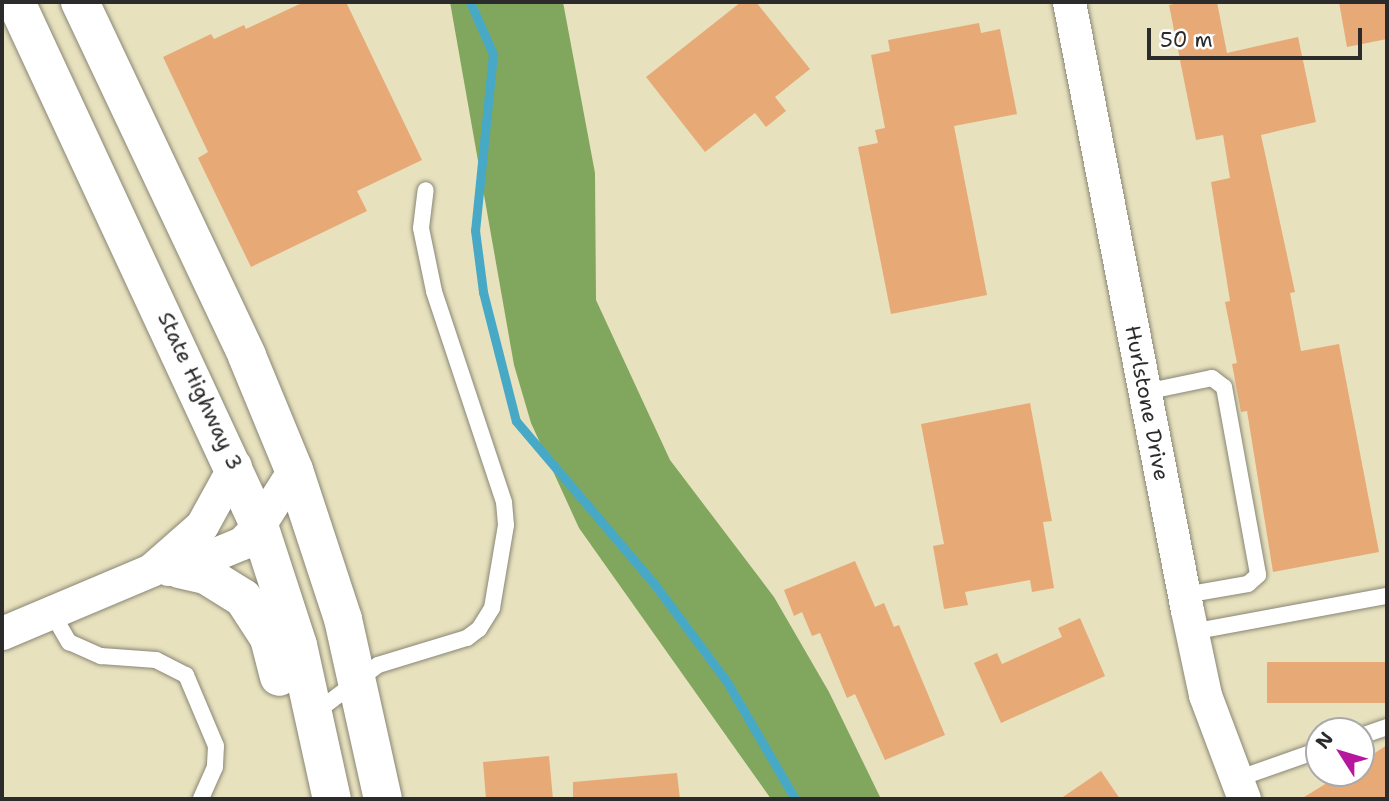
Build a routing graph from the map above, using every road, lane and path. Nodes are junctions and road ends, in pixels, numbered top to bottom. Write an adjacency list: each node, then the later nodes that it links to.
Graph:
1 (16, 2): 6 (highway, State Highway 3)
2 (79, 2): 7 (highway)
3 (1069, 2): 5 (street, Hurlstone Drive)
4 (426, 190): 15 (lane)
5 (1144, 392): 10 (street, Hurlstone Drive); 10 (lane)
6 (235, 465): 8 (highway, State Highway 3); 9 (street)
7 (294, 470): 8 (street); 15 (highway)
8 (259, 525): 9 (street); 16 (highway, State Highway 3)
9 (165, 570): 12 (street); 20 (highway)
10 (1184, 595): 13 (street, Hurlstone Drive)
11 (1387, 596): 13 (lane)
12 (51, 613): 14 (street); 19 (lane)
13 (1192, 632): 18 (street, Hurlstone Drive)
14 (2, 633)
15 (359, 680): 16 (lane); 22 (highway)
16 (313, 714): 21 (highway, State Highway 3)
17 (1305, 757): 18 (lane)
18 (1239, 790)
19 (201, 799)
20 (317, 799)
21 (332, 799)
22 (383, 799)

